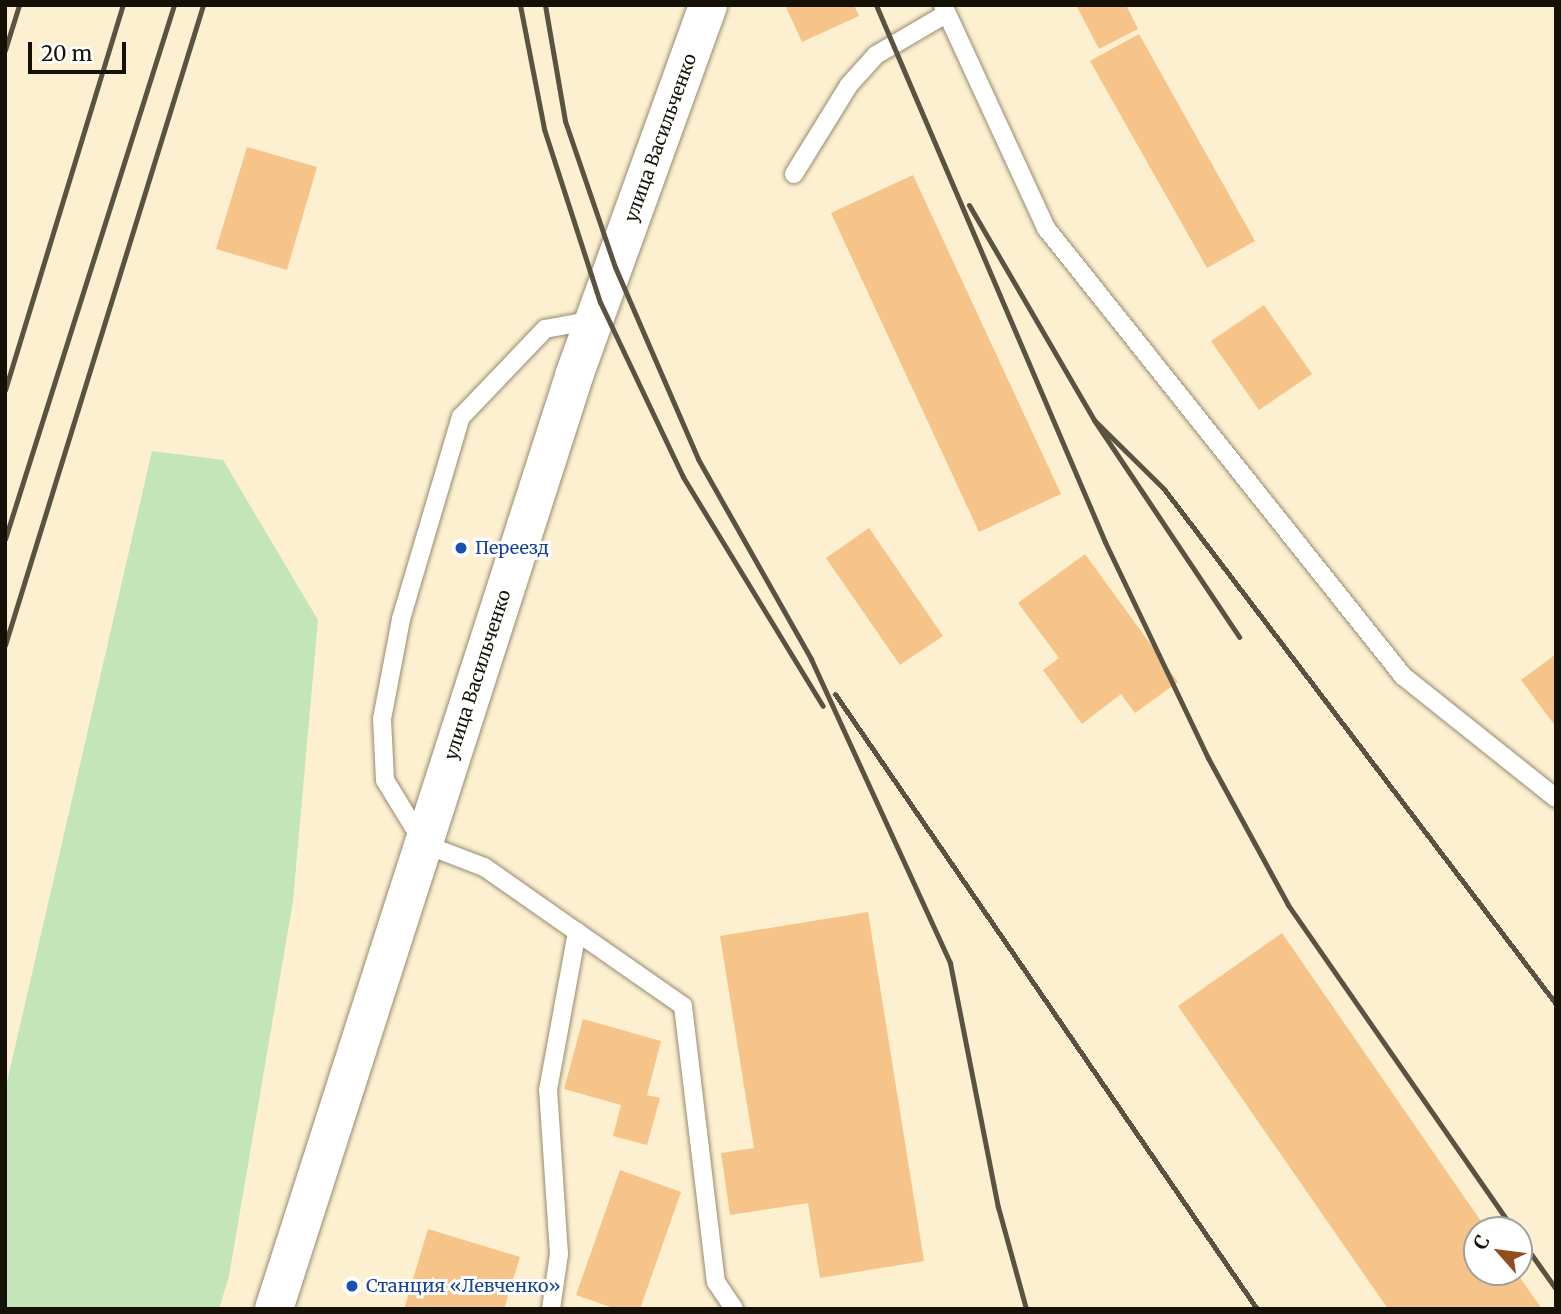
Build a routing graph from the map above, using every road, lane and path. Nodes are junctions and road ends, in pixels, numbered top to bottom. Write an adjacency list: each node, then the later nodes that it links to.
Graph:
1 (708, 5): 4 (main road, улица Васильченко)
2 (945, 9): 3 (lane); 5 (lane)
3 (794, 174)
4 (594, 320): 6 (main road, улица Васильченко); 6 (lane)
5 (1556, 798)
6 (424, 844): 7 (lane); 8 (main road, улица Васильченко)
7 (577, 932): 9 (lane); 10 (lane)
8 (274, 1309)
9 (551, 1309)
10 (734, 1309)

